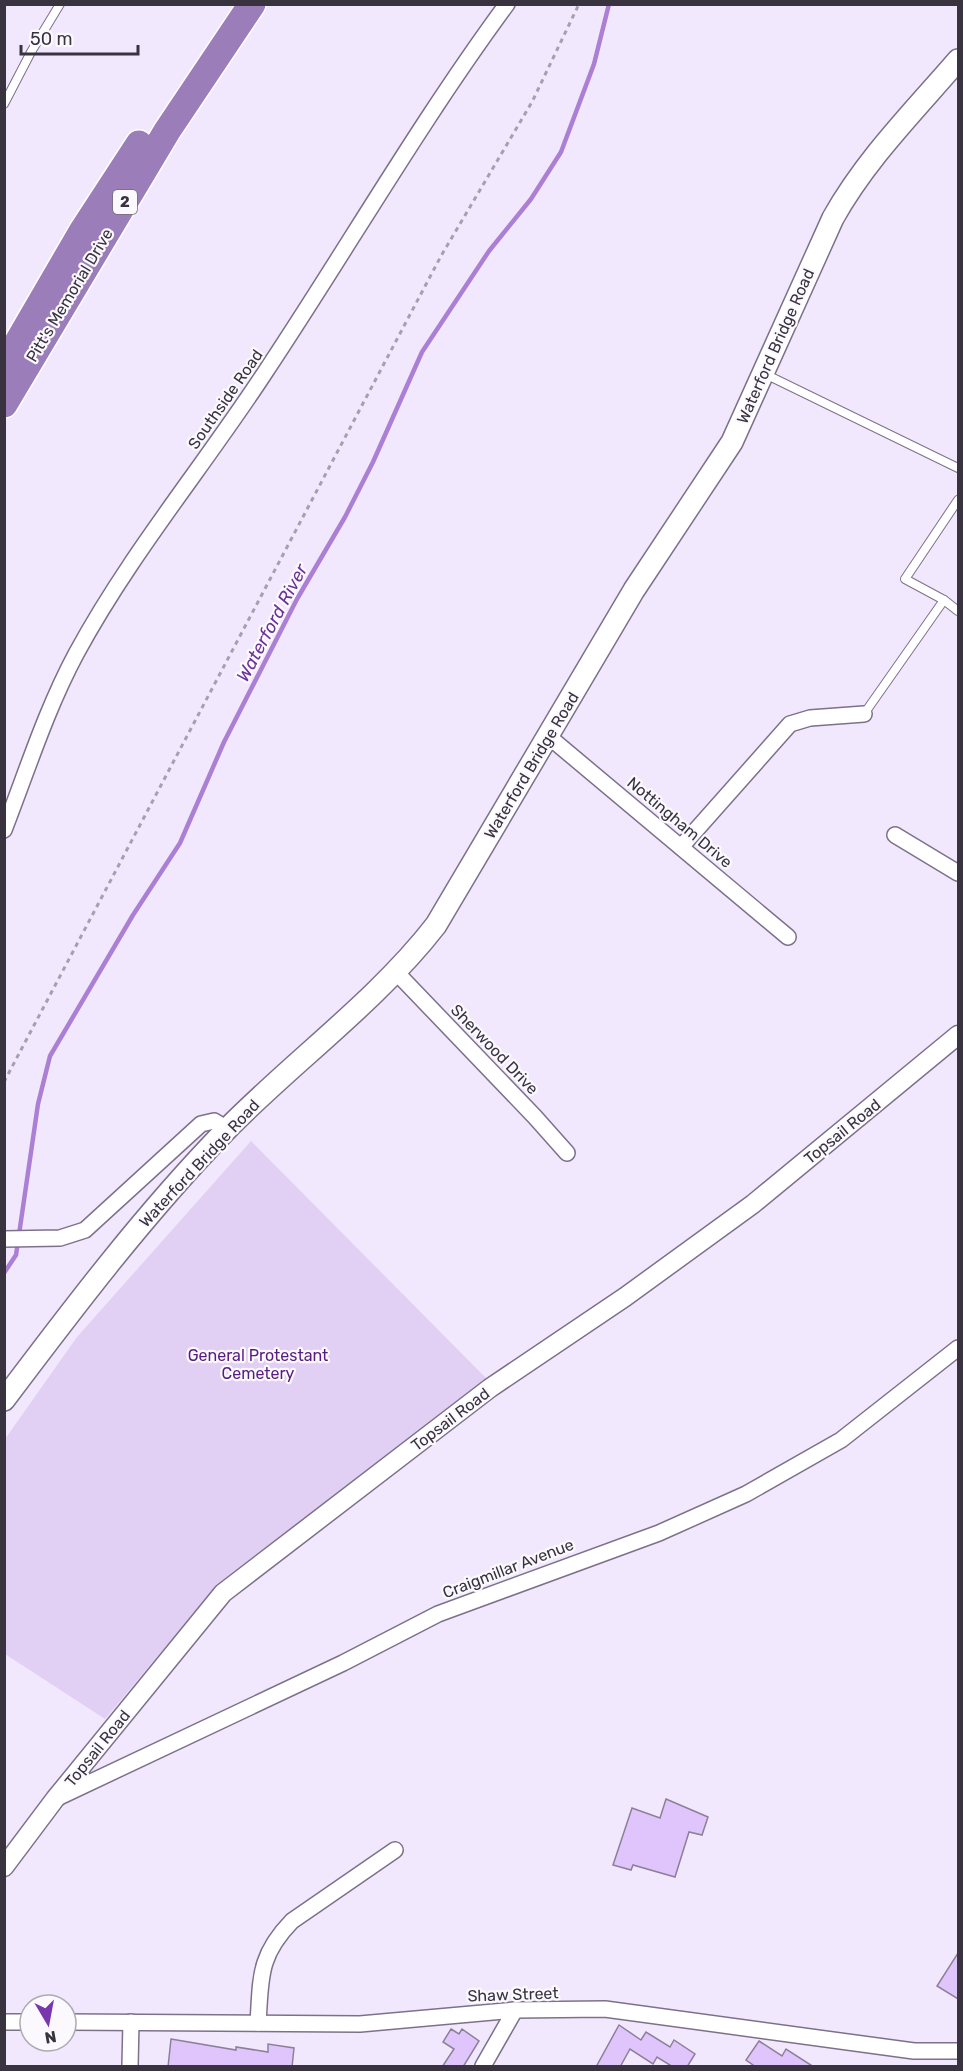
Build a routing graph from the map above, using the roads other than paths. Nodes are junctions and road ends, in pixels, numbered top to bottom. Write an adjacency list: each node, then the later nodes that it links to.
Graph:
1 (60, 4): 6 (lane)
2 (230, 4): 7 (highway, Pitt's Memorial Drive / 2)
3 (252, 4): 9 (highway, Pitt's Memorial Drive / 2)
4 (507, 4): 16 (street, Southside Road)
5 (958, 60): 8 (main road, Waterford Bridge Road)
6 (4, 104)
7 (4, 366)
8 (763, 374): 10 (lane); 15 (main road, Waterford Bridge Road)
9 (4, 404)
10 (958, 468)
11 (958, 500): 12 (lane)
12 (944, 600): 13 (lane); 14 (lane)
13 (958, 611)
14 (864, 714): 18 (street)
15 (548, 736): 18 (street, Nottingham Drive); 21 (main road, Waterford Bridge Road)
16 (4, 830)
17 (895, 835): 19 (street)
18 (681, 847): 20 (street, Nottingham Drive)
19 (958, 873)
20 (788, 937)
21 (395, 970): 23 (main road, Waterford Bridge Road); 24 (street, Sherwood Drive)
22 (958, 1035): 28 (street, Topsail Road)
23 (227, 1129): 25 (street); 27 (main road, Waterford Bridge Road)
24 (567, 1153)
25 (4, 1239)
26 (958, 1348): 28 (street, Craigmillar Avenue)
27 (4, 1400)
28 (55, 1799): 30 (street, Topsail Road)
29 (395, 1850): 34 (street)
30 (4, 1867)
31 (515, 2010): 34 (street, Shaw Street); 35 (street, Shaw Street); 37 (street)
32 (78, 2022): 33 (street, Shaw Street)
33 (131, 2022): 34 (street, Shaw Street); 36 (street)
34 (258, 2023)
35 (958, 2051)
36 (130, 2067)
37 (483, 2067)

